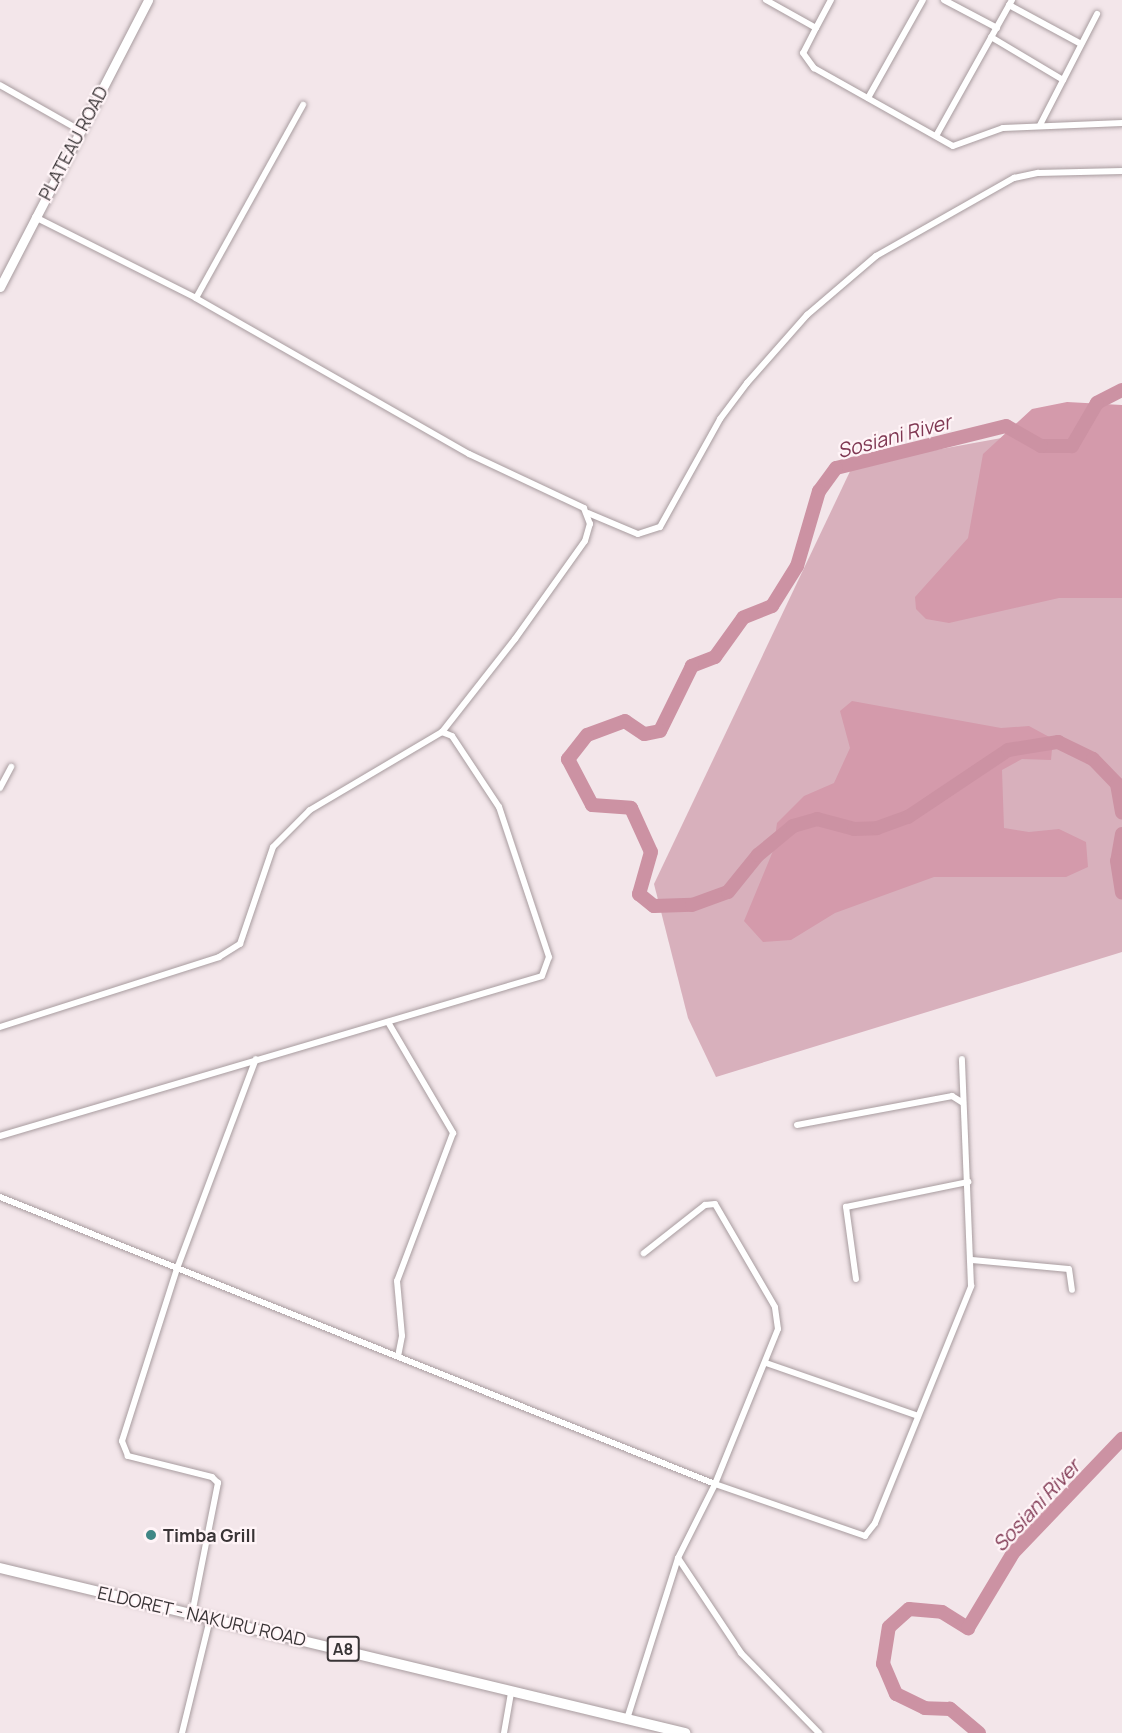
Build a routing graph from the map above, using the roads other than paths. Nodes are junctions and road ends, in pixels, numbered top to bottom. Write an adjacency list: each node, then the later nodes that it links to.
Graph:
1 (148, 0): 18 (street, PLATEAU ROAD)
2 (766, 0): 8 (street)
3 (831, 0): 8 (street)
4 (923, 0): 14 (street)
5 (944, 0): 9 (street)
6 (1010, 2): 9 (street); 11 (street)
7 (1097, 14): 11 (street)
8 (816, 28): 14 (street)
9 (996, 28): 10 (street)
10 (991, 38): 12 (street); 19 (street)
11 (1082, 44): 12 (street)
12 (1063, 80): 17 (street)
13 (0, 86): 18 (street)
14 (868, 98): 19 (street)
15 (303, 105): 23 (street)
16 (1122, 123): 17 (street)
17 (1040, 126): 19 (street)
18 (81, 131): 21 (street, PLATEAU ROAD)
19 (936, 136)
20 (1122, 171): 24 (street)
21 (34, 217): 22 (street, PLATEAU ROAD); 23 (street)
22 (0, 287)
23 (196, 298): 24 (street)
24 (588, 513): 25 (street)
25 (442, 732): 28 (street); 29 (street)
26 (11, 767): 27 (street)
27 (0, 788)
28 (388, 1022): 30 (street); 42 (street)
29 (0, 1027)
30 (256, 1059): 34 (street); 39 (street)
31 (962, 1059): 32 (street)
32 (963, 1103): 33 (street); 35 (street)
33 (797, 1125)
34 (0, 1136)
35 (968, 1182): 38 (street); 40 (street)
36 (0, 1197): 39 (street)
37 (644, 1253): 43 (street)
38 (972, 1260): 41 (street); 44 (street)
39 (178, 1266): 42 (street); 48 (street)
40 (856, 1279)
41 (1072, 1290)
42 (398, 1356): 45 (street)
43 (766, 1363): 44 (street); 45 (street)
44 (918, 1416): 45 (street)
45 (715, 1484): 46 (street)
46 (678, 1558): 51 (street); 55 (street)
47 (0, 1568): 48 (highway, ELDORET - NAKURU ROAD / A8)
48 (192, 1614): 49 (highway, ELDORET - NAKURU ROAD / A8)
49 (210, 1619): 50 (highway, ELDORET - NAKURU ROAD / A8); 52 (street)
50 (511, 1693): 51 (highway, ELDORET - NAKURU ROAD / A8); 53 (street)
51 (627, 1719): 54 (highway, ELDORET - NAKURU ROAD / A8)
52 (182, 1733)
53 (504, 1733)
54 (684, 1733)
55 (819, 1733)

